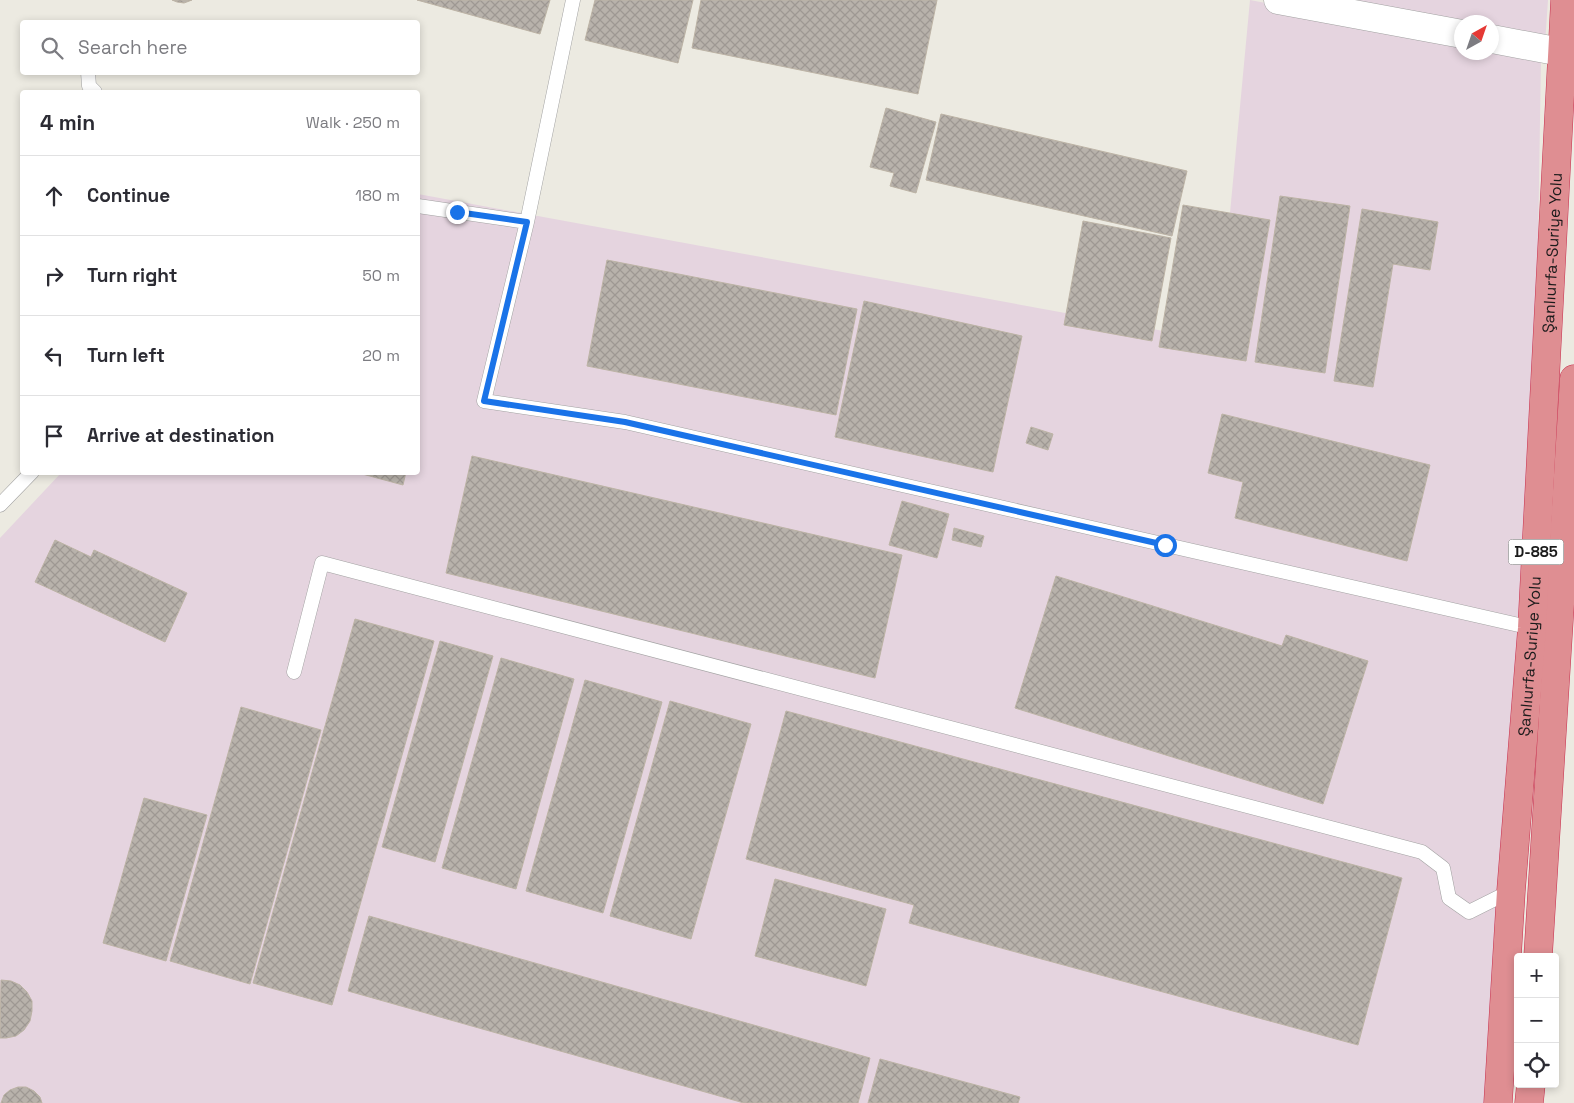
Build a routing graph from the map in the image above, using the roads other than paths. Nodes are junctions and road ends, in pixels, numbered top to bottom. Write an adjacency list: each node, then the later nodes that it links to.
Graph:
1 (574, 0): 10 (lane)
2 (1278, 0): 4 (street)
3 (1565, 0): 6 (highway, Şanlıurfa-Suriye Yolu / D-885)
4 (1454, 33)
5 (1499, 40): 6 (street)
6 (1561, 52): 14 (highway, Şanlıurfa-Suriye Yolu / D-885)
7 (88, 75): 8 (lane)
8 (93, 90)
9 (420, 206): 10 (lane)
10 (527, 222): 14 (lane)
11 (1574, 379): 17 (highway, Şanlıurfa-Suriye Yolu / D-885)
12 (29, 475): 13 (lane)
13 (0, 505)
14 (1532, 628): 16 (highway, Şanlıurfa-Suriye Yolu / D-885)
15 (294, 672): 16 (lane)
16 (1511, 891): 19 (highway, Şanlıurfa-Suriye Yolu / D-885)
17 (1538, 953)
18 (1530, 1088): 20 (highway)
19 (1498, 1103)
20 (1529, 1103)

